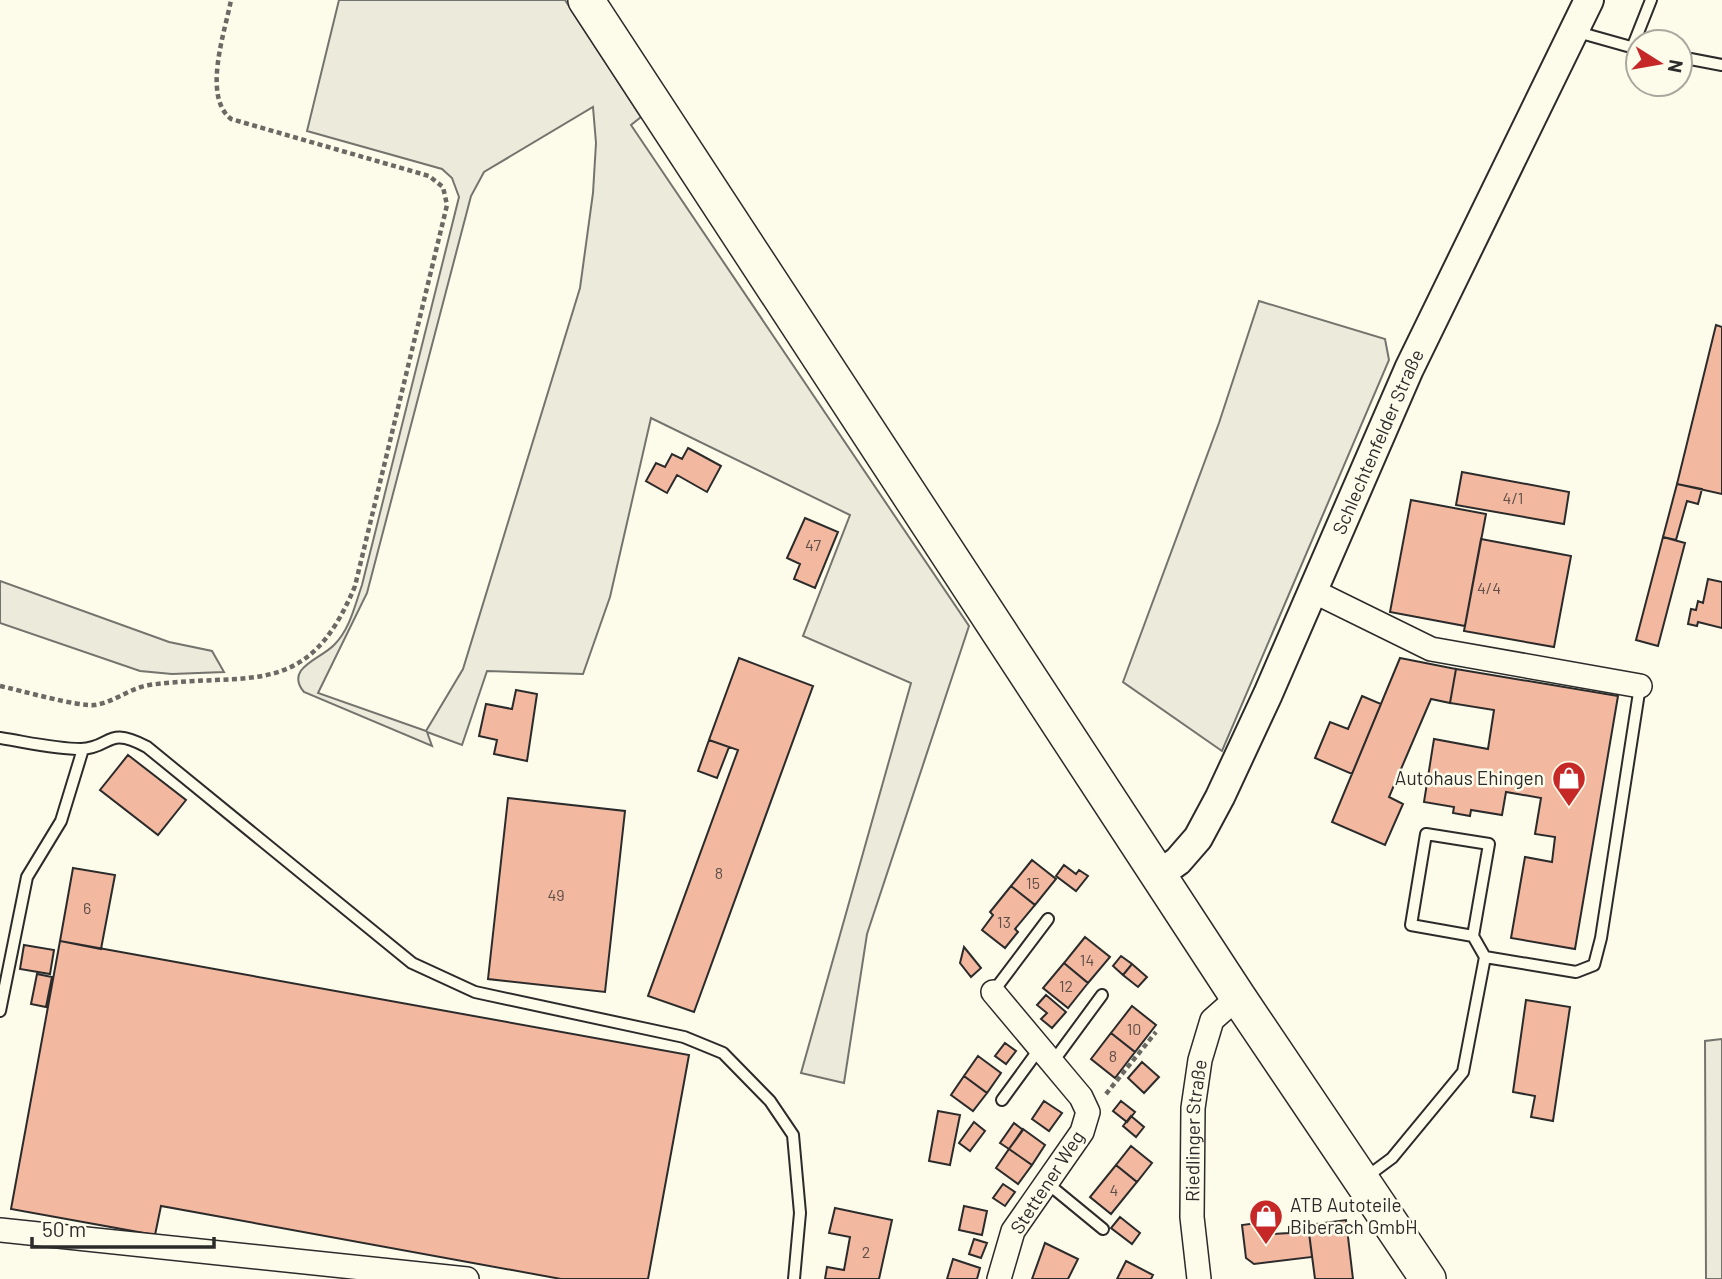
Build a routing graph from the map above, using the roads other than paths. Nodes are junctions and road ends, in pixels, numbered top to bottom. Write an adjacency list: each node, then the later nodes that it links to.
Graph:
1 (586, 0): 13 (main road)
2 (1589, 0): 5 (street, Schlechtenfelder Straße)
3 (1651, 0): 4 (lane)
4 (1642, 28)
5 (1574, 31): 6 (lane); 9 (street, Schlechtenfelder Straße)
6 (1624, 45)
7 (1694, 60): 8 (lane)
8 (1722, 65)
9 (1311, 590): 10 (street); 13 (street, Schlechtenfelder Straße)
10 (1640, 686): 16 (lane)
11 (0, 738): 12 (lane)
12 (83, 749): 20 (lane); 28 (lane)
13 (1160, 874): 19 (main road)
14 (1048, 919): 17 (lane)
15 (1474, 936): 15 (lane); 16 (lane)
16 (1485, 957): 23 (lane)
17 (993, 992): 21 (street, Stettener Weg)
18 (1102, 995): 21 (lane)
19 (1238, 997): 23 (main road); 30 (street, Riedlinger Straße)
20 (0, 1011)
21 (1046, 1056): 22 (lane); 24 (street, Stettener Weg)
22 (1002, 1100)
23 (1363, 1180): 31 (main road)
24 (1047, 1183): 25 (lane); 29 (street, Stettener Weg)
25 (1103, 1229)
26 (0, 1230): 27 (street)
27 (467, 1279)
28 (794, 1279)
29 (999, 1279)
30 (1199, 1279)
31 (1428, 1279)

